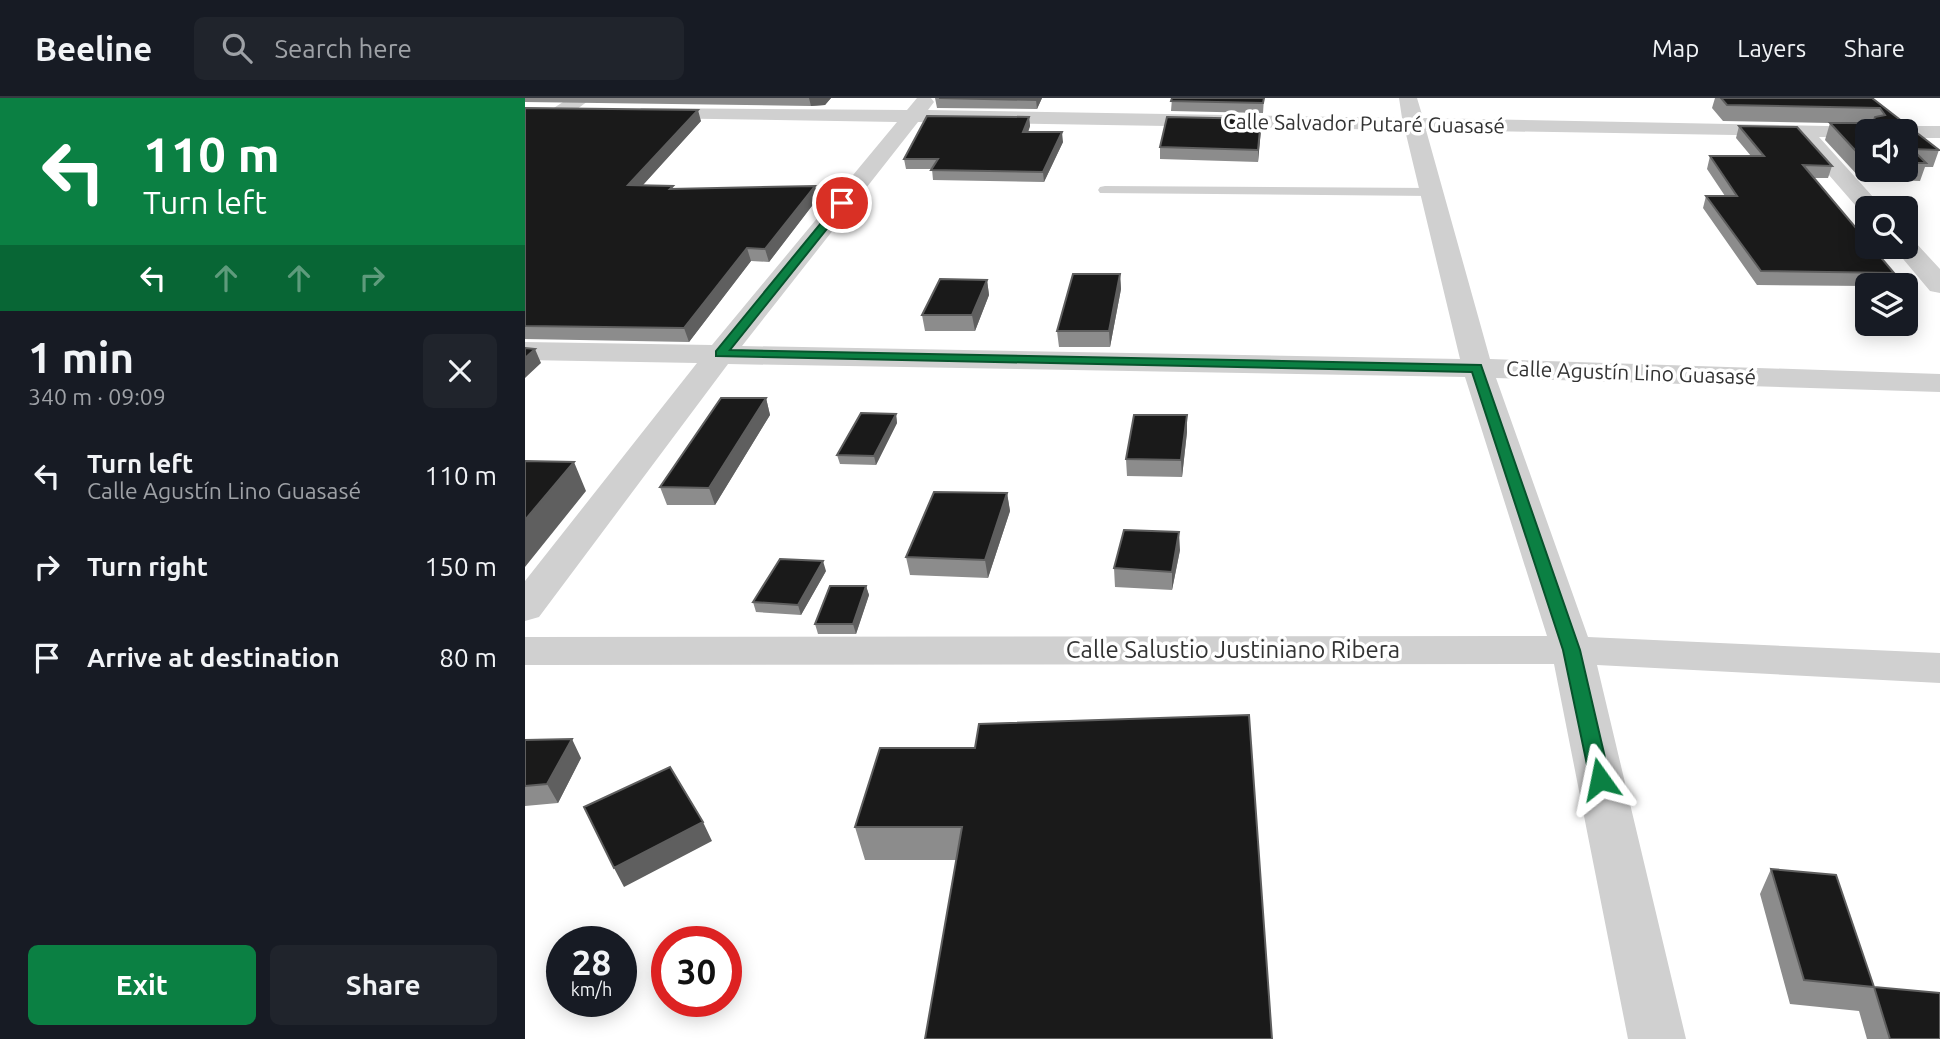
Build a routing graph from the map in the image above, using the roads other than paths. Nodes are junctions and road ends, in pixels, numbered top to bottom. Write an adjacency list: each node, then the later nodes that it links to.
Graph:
1 (586, 105): 4 (street)
2 (920, 107): 5 (street, Calle Salvador Putaré Guasasé); 6 (street, Calle Salvador Putaré Guasasé); 18 (street)
3 (525, 110): 4 (street)
4 (562, 111): 11 (street)
5 (1410, 111): 7 (street, Calle Salvador Putaré Guasasé); 13 (street)
6 (632, 112)
7 (1801, 130): 8 (street, Calle Salvador Putaré Guasasé); 14 (street)
8 (1855, 131)
9 (1918, 132): 10 (street)
10 (1940, 132)
11 (525, 137)
12 (1105, 190): 13 (lane)
13 (1431, 192): 19 (street)
14 (1860, 196)
15 (1917, 259): 16 (street)
16 (1940, 285)
17 (525, 351): 18 (street, Calle Agustín Lino Guasasé)
18 (721, 354): 19 (street, Calle Agustín Lino Guasasé); 21 (street)
19 (1477, 368): 20 (street, Calle Agustín Lino Guasasé); 22 (street)
20 (1940, 383)
21 (525, 608)
22 (1572, 650): 23 (street, Calle Salustio Justiniano Ribera); 24 (street, Calle Salustio Justiniano Ribera); 25 (street)
23 (525, 651)
24 (1940, 668)
25 (1657, 1039)

